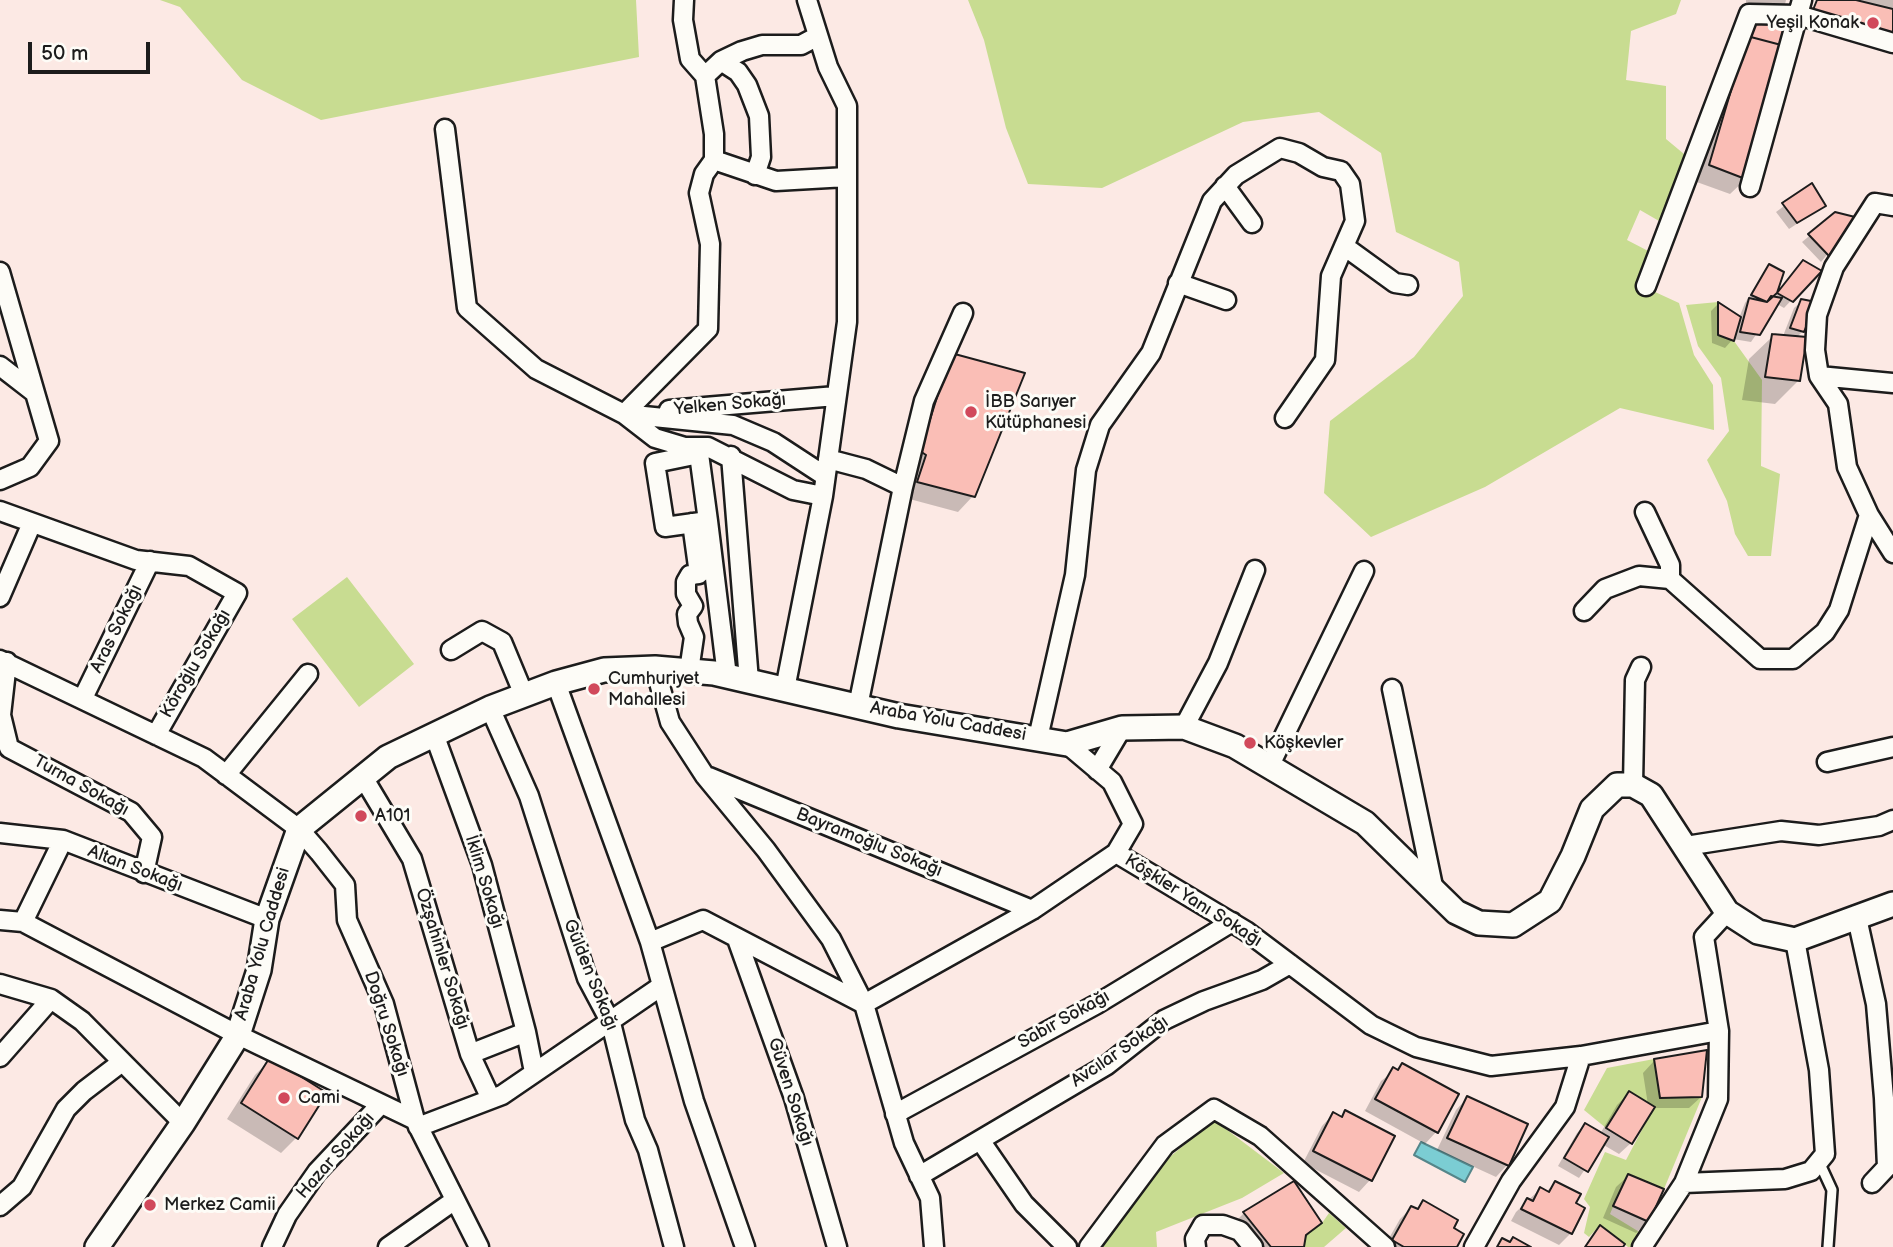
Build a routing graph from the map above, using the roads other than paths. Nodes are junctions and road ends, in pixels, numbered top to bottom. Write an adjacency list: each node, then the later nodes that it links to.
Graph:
1 (684, 0): 7 (street)
2 (807, 0): 4 (street)
3 (1800, 8): 5 (street); 13 (street); 20 (street)
4 (818, 36): 6 (street); 11 (street)
5 (1893, 43)
6 (721, 61): 7 (street); 10 (street)
7 (705, 76): 9 (street)
8 (445, 129): 28 (street)
9 (714, 160): 10 (street); 28 (street)
10 (755, 175): 11 (street)
11 (847, 177): 27 (street)
12 (1225, 186): 15 (street); 16 (street); 18 (street)
13 (1750, 187)
14 (1893, 206): 24 (street)
15 (1252, 223)
16 (1344, 246): 19 (street); 29 (street)
17 (0, 272): 26 (street)
18 (1178, 283): 21 (street); 64 (street)
19 (1408, 285)
20 (1646, 286)
21 (1226, 300)
22 (963, 313): 33 (street)
23 (0, 366): 26 (street)
24 (1819, 376): 25 (street); 37 (street)
25 (1893, 383)
26 (35, 393): 32 (street)
27 (836, 396): 28 (street, Yelken Sokağı); 31 (street)
28 (624, 414): 30 (street); 31 (street)
29 (1285, 418)
30 (731, 456): 34 (street); 52 (street)
31 (827, 467): 33 (street); 34 (street)
32 (0, 480)
33 (903, 486): 58 (street)
34 (822, 496): 54 (street)
35 (0, 511): 38 (street)
36 (1646, 512): 43 (street)
37 (1869, 515): 39 (street); 43 (street)
38 (32, 523): 40 (street); 44 (street)
39 (1891, 545)
40 (150, 561): 57 (street, Aras Sokağı); 62 (street, Köroğlu Sokağı)
41 (1255, 570): 61 (street)
42 (1364, 571): 68 (street)
43 (1670, 579): 45 (street)
44 (0, 597)
45 (1584, 611)
46 (451, 650): 56 (street)
47 (3, 661): 57 (street, Doğru Sokağı); 80 (street, Turna Sokağı)
48 (1641, 667): 73 (street)
49 (655, 668): 50 (street, Araba Yolu Caddesi); 53 (street, Araba Yolu Caddesi); 71 (street)
50 (689, 671): 52 (street, Araba Yolu Caddesi); 52 (street)
51 (308, 674): 70 (street)
52 (738, 678): 54 (street, Araba Yolu Caddesi)
53 (556, 683): 56 (street, Araba Yolu Caddesi); 92 (street)
54 (785, 690): 58 (street, Araba Yolu Caddesi)
55 (1392, 690): 81 (street)
56 (524, 695): 59 (street, Araba Yolu Caddesi)
57 (83, 698): 62 (street, Doğru Sokağı)
58 (858, 706): 64 (street, Araba Yolu Caddesi)
59 (490, 708): 63 (street, Araba Yolu Caddesi); 98 (street, Gülden Sokağı)
60 (1122, 727): 61 (street, Araba Yolu Caddesi); 65 (street, Araba Yolu Caddesi); 69 (street)
61 (1184, 727): 68 (street, Araba Yolu Caddesi)
62 (156, 734): 70 (street, Doğru Sokağı)
63 (434, 734): 72 (street, Araba Yolu Caddesi); 100 (street, İklim Sokağı)
64 (1038, 738): 65 (street, Araba Yolu Caddesi)
65 (1067, 744): 69 (street)
66 (1893, 747): 67 (street)
67 (1827, 762)
68 (1269, 767): 81 (street, Araba Yolu Caddesi)
69 (1097, 770): 79 (street)
70 (226, 775): 75 (street, Doğru Sokağı)
71 (705, 776): 83 (street, Bayramoğlu Sokağı); 97 (street)
72 (363, 777): 75 (street, Araba Yolu Caddesi); 102 (street, Özşahinler Sokağı)
73 (1633, 785): 78 (street); 81 (street, Araba Yolu Caddesi)
74 (1893, 820): 78 (street)
75 (299, 829): 86 (street, Araba Yolu Caddesi); 111 (street, Doğru Sokağı)
76 (0, 833): 77 (street, Altan Sokağı)
77 (63, 840): 80 (street, Altan Sokağı); 88 (street)
78 (1686, 846): 84 (street)
79 (1116, 853): 83 (street); 89 (street, Köşkler Yanı Sokağı)
80 (144, 873): 86 (street, Altan Sokağı)
81 (1434, 891)
82 (1893, 904): 85 (street)
83 (1032, 910): 97 (street)
84 (1727, 912): 91 (street); 99 (street)
85 (1857, 918): 91 (street); 116 (street)
86 (267, 919): 101 (street, Araba Yolu Caddesi)
87 (0, 920): 88 (street)
88 (23, 922): 101 (street)
89 (1231, 922): 93 (street, Köşkler Yanı Sokağı); 109 (street, Sabır Sokağı)
90 (737, 939): 92 (street); 97 (street); 125 (street, Güven Sokağı)
91 (1795, 940): 113 (street)
92 (650, 942): 95 (street)
93 (1290, 964): 103 (street, Köşkler Yanı Sokağı); 112 (street, Avcılar Sokağı)
94 (0, 984): 96 (street)
95 (660, 987): 98 (street); 124 (street)
96 (51, 999): 104 (street); 105 (street)
97 (864, 1004): 109 (street)
98 (611, 1023): 106 (street); 123 (street, Gülden Sokağı)
99 (1719, 1031): 103 (street, Köşkler Yanı Sokağı); 115 (street)
100 (526, 1032): 102 (street, Özşahinler Sokağı); 106 (street)
101 (238, 1035): 108 (street); 110 (street, Araba Yolu Caddesi)
102 (470, 1054): 107 (street)
103 (1581, 1056): 132 (street)
104 (0, 1057)
105 (122, 1062): 110 (street); 118 (street)
106 (534, 1072): 107 (street)
107 (491, 1099): 111 (street)
108 (382, 1104): 111 (street); 120 (street, Hazar Sokağı)
109 (895, 1114): 114 (street)
110 (183, 1123): 119 (street, Araba Yolu Caddesi)
111 (416, 1123): 117 (street, Doğru Sokağı)
112 (980, 1140): 114 (street, Avcılar Sokağı); 127 (street)
113 (1820, 1164): 115 (street); 134 (lane)
114 (919, 1175): 126 (street)
115 (1684, 1182): 133 (street)
116 (1872, 1183)
117 (455, 1200): 121 (street); 122 (street, Doğru Sokağı)
118 (0, 1206)
119 (97, 1247)
120 (272, 1247)
121 (388, 1247)
122 (479, 1247)
123 (672, 1247)
124 (745, 1247)
125 (837, 1247)
126 (934, 1247)
127 (1067, 1247)
128 (1088, 1247): 131 (street)
129 (1196, 1247): 130 (street)
130 (1253, 1247)
131 (1385, 1247)
132 (1474, 1247)
133 (1642, 1247)
134 (1828, 1247)

